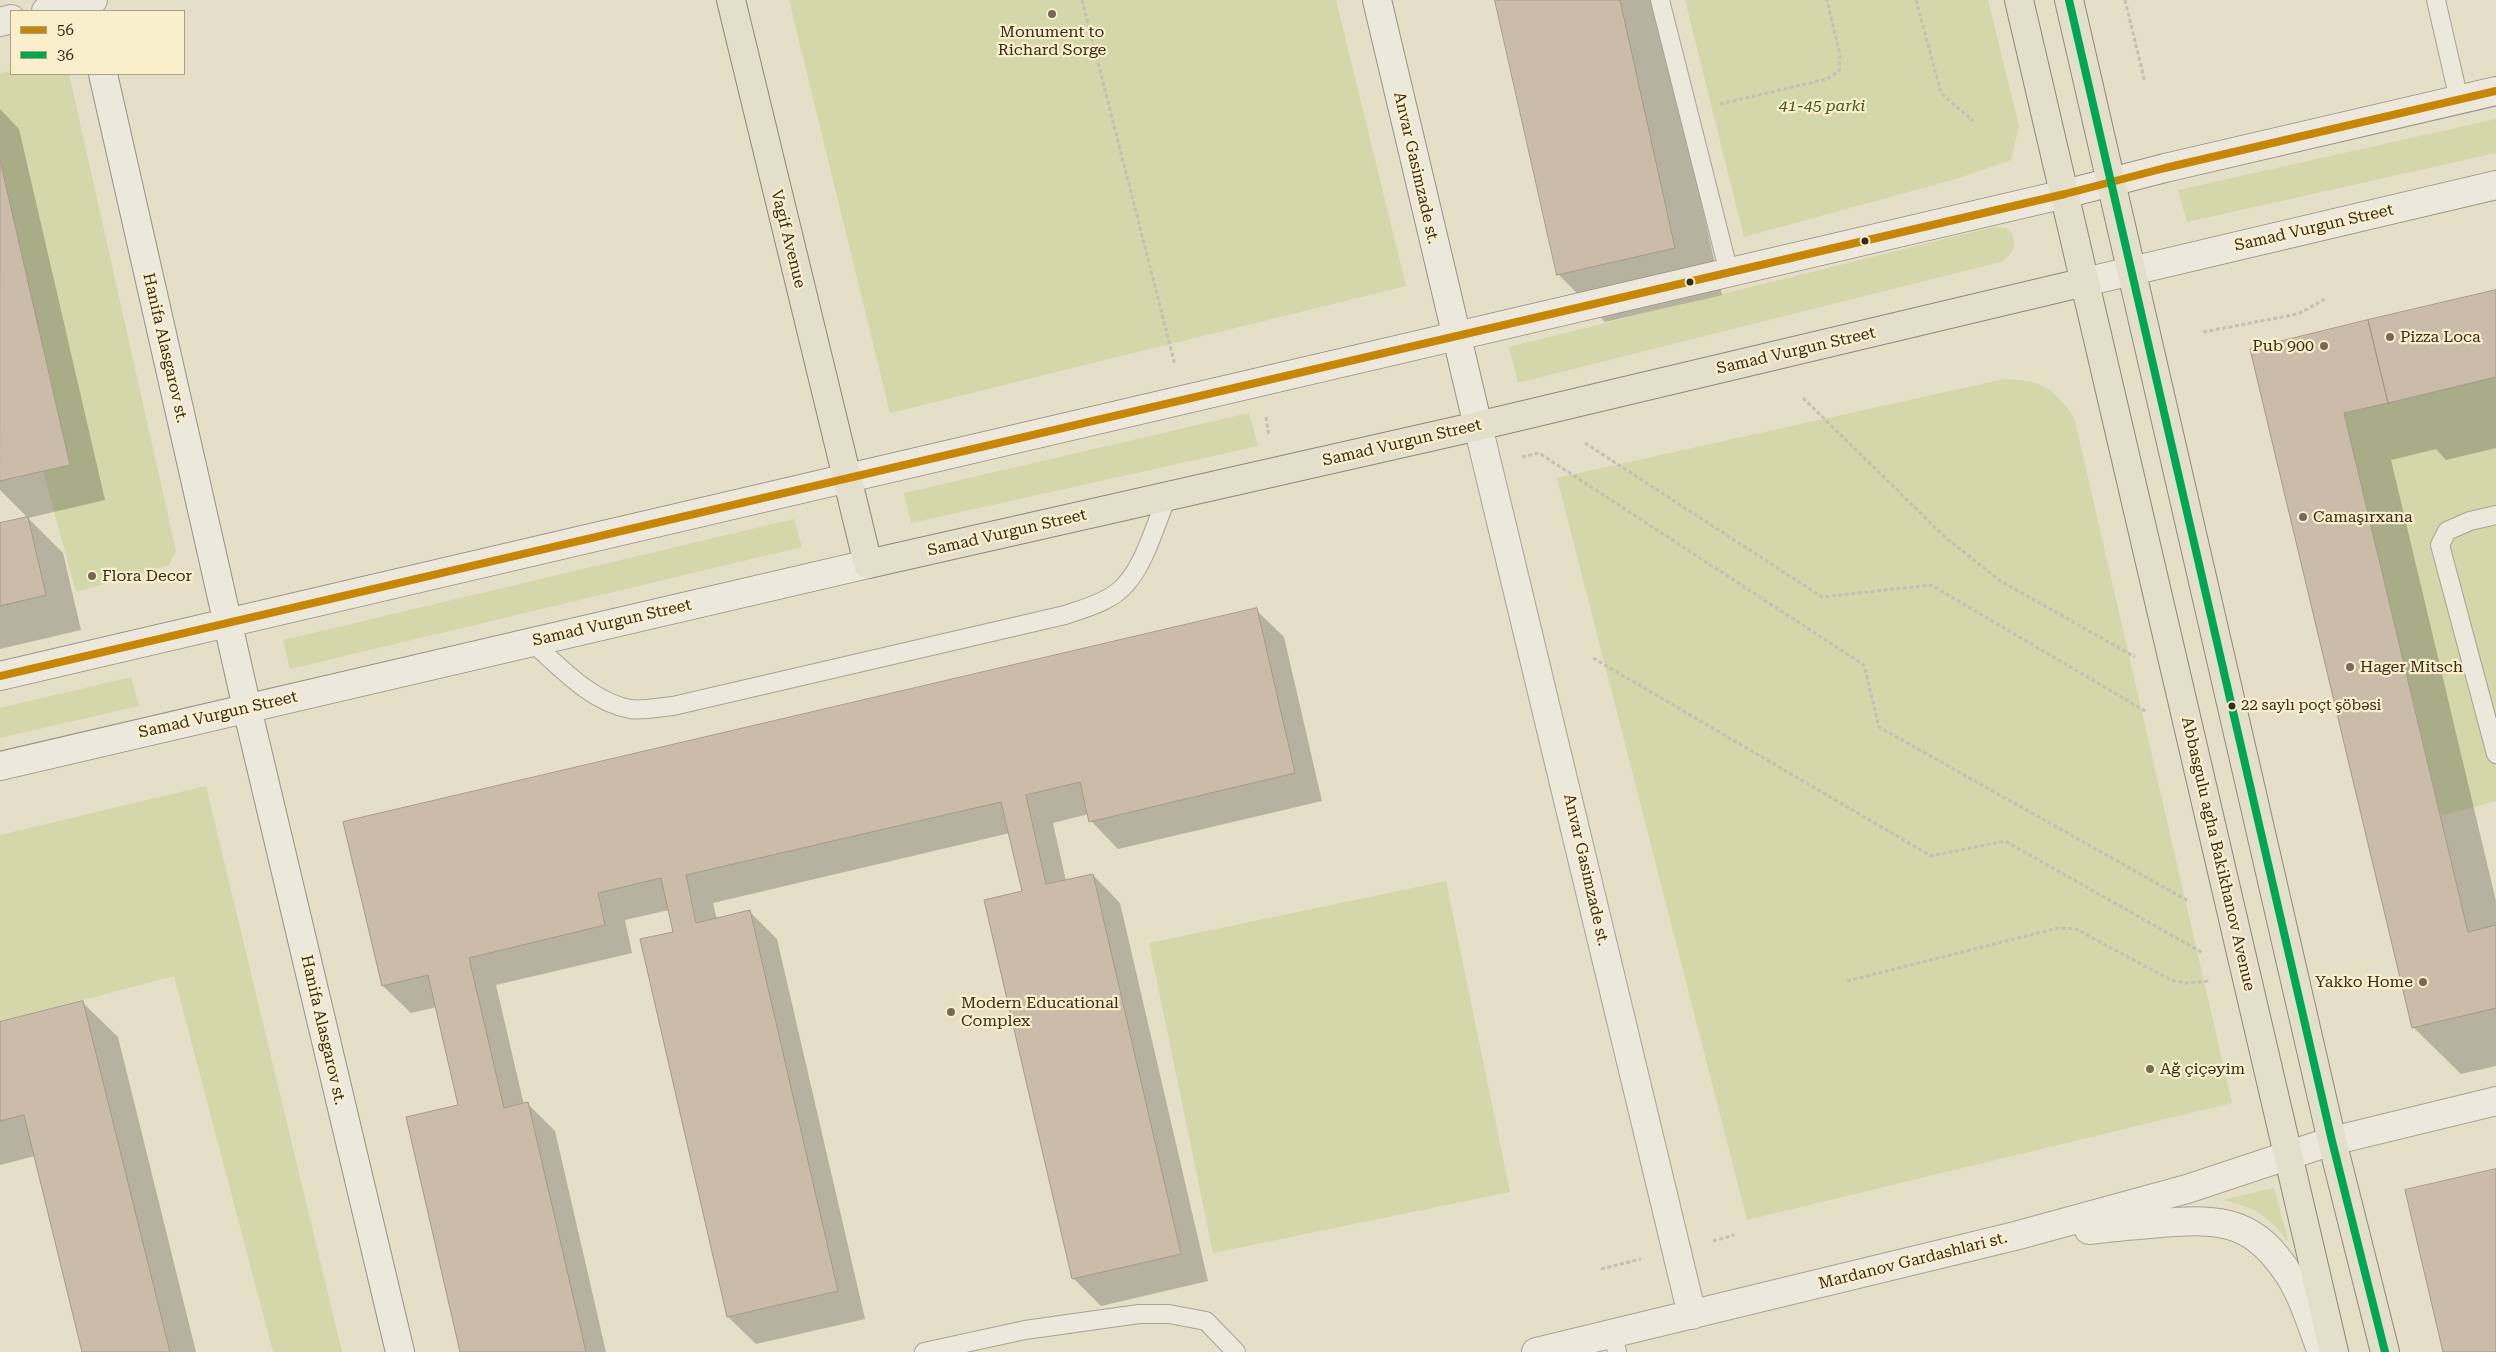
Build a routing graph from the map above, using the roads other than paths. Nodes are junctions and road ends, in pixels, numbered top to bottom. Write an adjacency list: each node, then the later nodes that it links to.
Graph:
1 (730, 0): 20 (main road, Vagif Avenue)
2 (1376, 0): 18 (main road, Anvar Gasimzade st.)
3 (1660, 0): 15 (lane)
4 (2019, 0): 14 (main road, Abbasgulu agha Bakikhanov Avenue)
5 (2069, 0): 12 (main road)
6 (2436, 0): 11 (lane)
7 (89, 3): 8 (main road)
8 (51, 10)
9 (103, 75): 24 (main road, Hanifa Alasgarov st.)
10 (2496, 91): 11 (main road)
11 (2459, 100): 12 (main road)
12 (2112, 183): 14 (main road); 16 (main road)
13 (2496, 185): 16 (main road, Samad Vurgun Street)
14 (2065, 194): 15 (main road); 17 (main road, Abbasgulu agha Bakikhanov Avenue)
15 (1728, 272): 18 (main road)
16 (2132, 272): 17 (main road, Samad Vurgun Street); 31 (main road)
17 (2085, 282): 19 (main road, Samad Vurgun Street); 32 (main road, Abbasgulu agha Bakikhanov Avenue)
18 (1456, 336): 19 (main road, Anvar Gasimzade st.); 20 (main road)
19 (1478, 426): 21 (main road, Samad Vurgun Street); 34 (main road, Anvar Gasimzade st.)
20 (846, 478): 23 (main road, Vagif Avenue); 24 (main road)
21 (1167, 497): 23 (main road, Samad Vurgun Street); 25 (lane)
22 (2496, 515): 28 (lane)
23 (868, 564): 25 (main road, Samad Vurgun Street)
24 (228, 623): 26 (main road); 27 (main road, Hanifa Alasgarov st.)
25 (531, 641): 27 (main road, Samad Vurgun Street)
26 (0, 676)
27 (247, 708): 29 (main road, Samad Vurgun Street); 36 (main road, Hanifa Alasgarov st.)
28 (2496, 754)
29 (0, 766)
30 (2496, 1101): 31 (main road)
31 (2332, 1141): 32 (main road, Mardanov Gardashlari st.); 42 (main road)
32 (2287, 1155): 33 (main road, Mardanov Gardashlari st.); 41 (main road, Abbasgulu agha Bakikhanov Avenue)
33 (2015, 1236): 34 (main road, Mardanov Gardashlari st.); 40 (main road)
34 (1692, 1315): 35 (main road, Mardanov Gardashlari st.)
35 (1615, 1343): 39 (main road, Mardanov Gardashlari st.)
36 (400, 1352)
37 (924, 1352): 38 (lane)
38 (1236, 1352)
39 (1536, 1352)
40 (2322, 1352)
41 (2334, 1352)
42 (2385, 1352)

